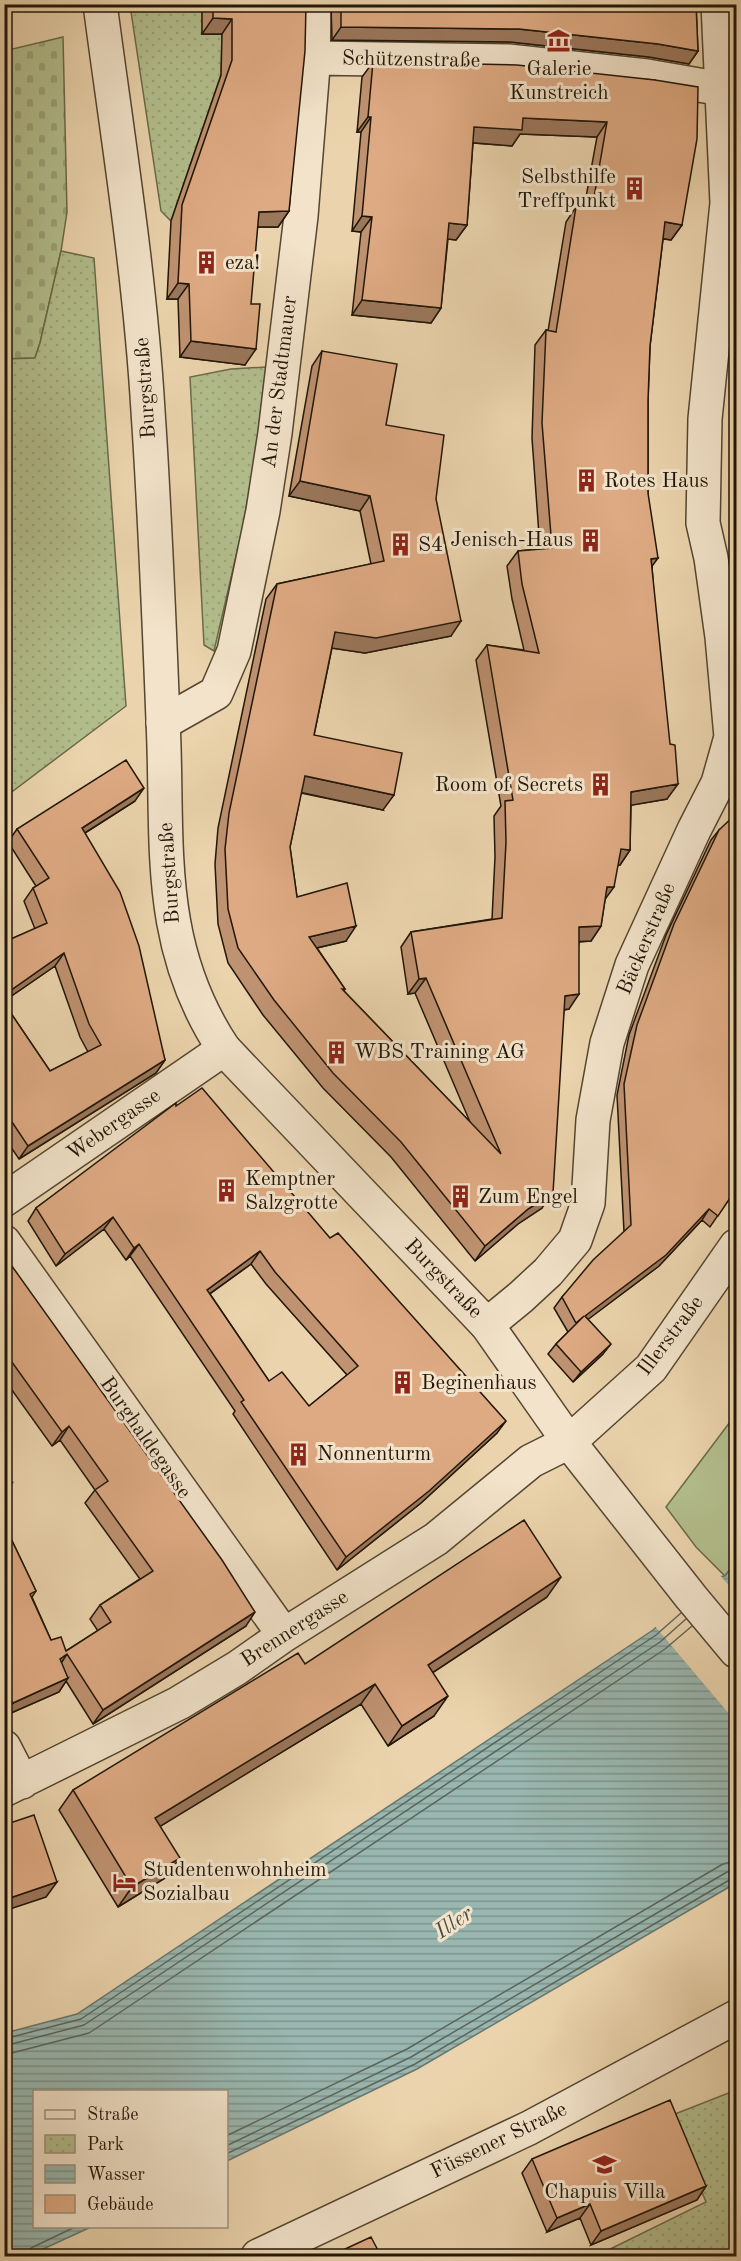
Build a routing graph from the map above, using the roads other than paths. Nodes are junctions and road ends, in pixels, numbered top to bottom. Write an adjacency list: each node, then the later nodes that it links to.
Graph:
1 (100, 4): 6 (street, Burgstraße)
2 (314, 4): 4 (street, An der Stadtmauer)
3 (718, 4): 5 (street, Bäckerstraße)
4 (314, 58): 5 (street, Schützenstraße); 6 (street, An der Stadtmauer)
5 (729, 89): 7 (street, Bäckerstraße)
6 (164, 723): 8 (street, Burgstraße)
7 (734, 740): 12 (street, Bäckerstraße)
8 (224, 1049): 9 (street, Webergasse); 12 (street, Burgstraße)
9 (4, 1200)
10 (4, 1242): 14 (street, Burghaldegasse)
11 (736, 1246): 13 (street, Illerstraße)
12 (487, 1325): 13 (street, Burgstraße)
13 (569, 1442): 14 (street, Brennergasse); 15 (street, Burgstraße)
14 (284, 1635): 17 (street, Brennergasse)
15 (736, 1651)
16 (4, 1747): 17 (street)
17 (13, 1786)
18 (736, 2017): 19 (street, Füssener Straße)
19 (258, 2256)

